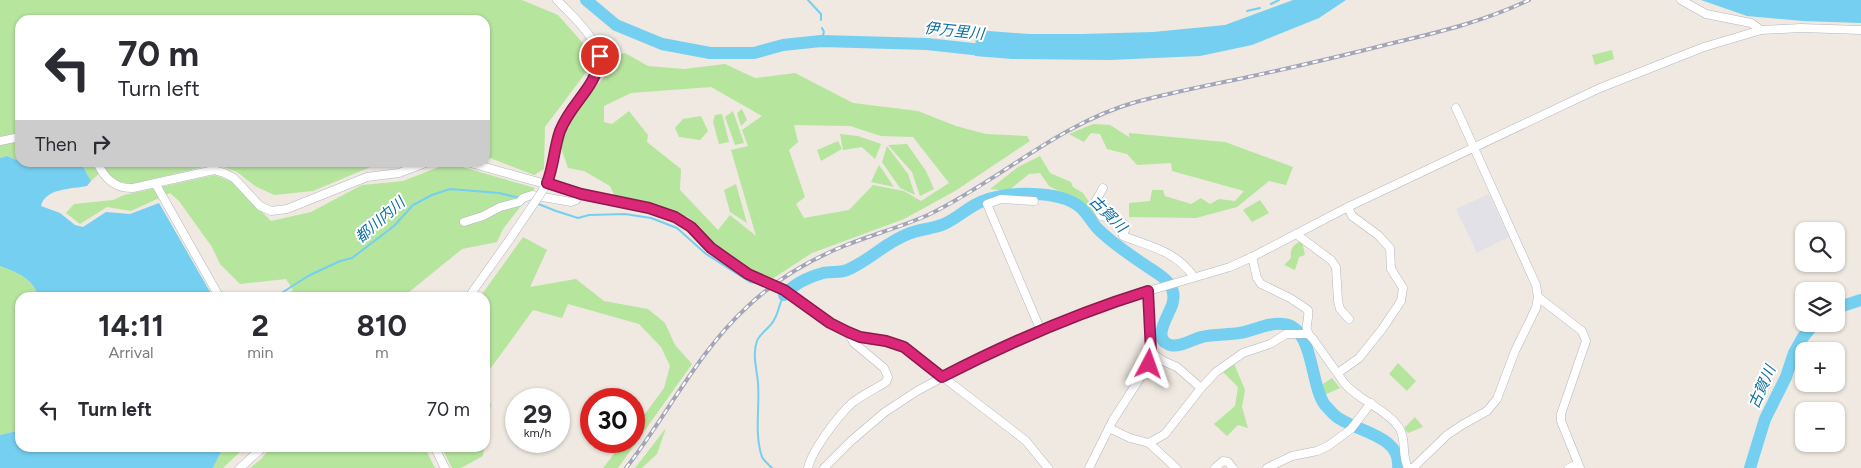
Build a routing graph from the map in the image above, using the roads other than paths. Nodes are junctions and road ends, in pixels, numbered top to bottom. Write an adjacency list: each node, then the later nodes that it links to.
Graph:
1 (557, 0): 13 (street)
2 (1681, 0): 3 (street)
3 (1761, 30): 4 (street); 8 (street)
4 (1861, 30)
5 (1456, 108): 8 (street)
6 (15, 138): 7 (street)
7 (0, 141)
8 (1474, 148): 17 (street); 25 (street)
9 (99, 167): 12 (street)
10 (415, 167): 12 (street)
11 (483, 167): 13 (street)
12 (156, 183): 23 (street)
13 (545, 187): 15 (street); 24 (street, bridge)
14 (1103, 188): 21 (street)
15 (581, 194): 18 (street); 28 (street)
16 (1034, 201): 27 (street)
17 (1348, 207): 19 (street); 31 (street)
18 (464, 222)
19 (1296, 234): 20 (street); 26 (street)
20 (1252, 257): 21 (street); 29 (street)
21 (1194, 277): 22 (street)
22 (1148, 291): 27 (street); 30 (street)
23 (217, 292)
24 (472, 292)
25 (1538, 297): 39 (street); 51 (street)
26 (1349, 319)
27 (1041, 331): 32 (street)
28 (848, 332): 32 (street); 42 (street)
29 (1301, 333): 31 (street); 33 (street)
30 (1151, 352): 33 (street); 35 (street)
31 (1338, 373): 34 (street)
32 (942, 377): 43 (street); 44 (street)
33 (1201, 388): 36 (street)
34 (1371, 403): 49 (street); 50 (street)
35 (1109, 428): 36 (street); 45 (street)
36 (1149, 443): 46 (street)
37 (258, 452): 40 (street)
38 (437, 452): 41 (street)
39 (1579, 466): 52 (street)
40 (240, 468)
41 (445, 468)
42 (808, 468)
43 (824, 468)
44 (1048, 468)
45 (1089, 468)
46 (1176, 468)
47 (1215, 468): 48 (street)
48 (1233, 468)
49 (1267, 468)
50 (1408, 468)
51 (1413, 468)
52 (1569, 468)

